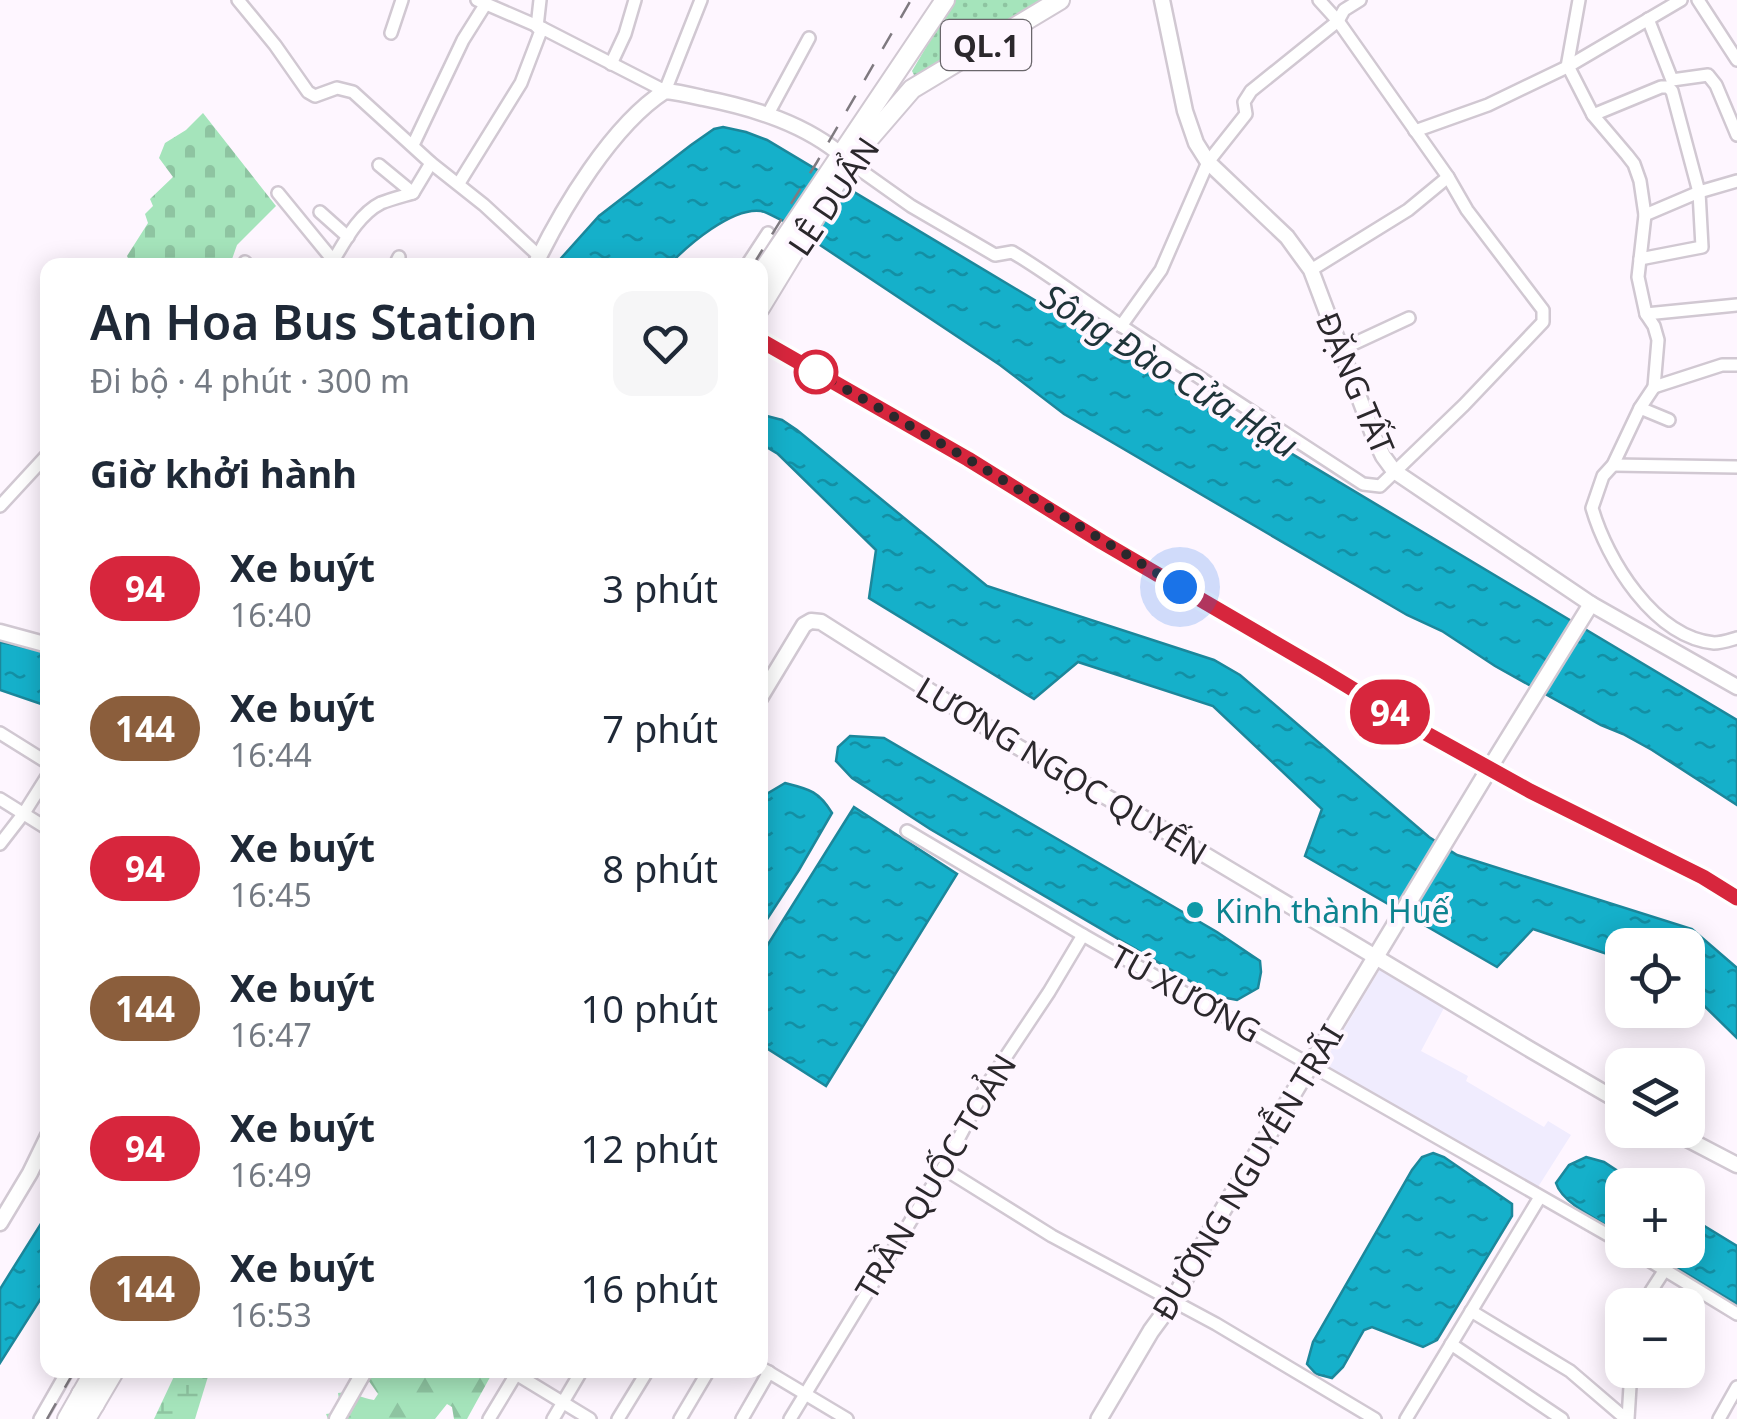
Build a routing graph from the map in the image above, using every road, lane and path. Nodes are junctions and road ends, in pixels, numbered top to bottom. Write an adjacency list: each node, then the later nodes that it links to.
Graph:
1 (238, 0): 31 (street)
2 (402, 0): 18 (street)
3 (540, 0): 17 (street)
4 (635, 0): 21 (street)
5 (701, 0): 26 (street)
6 (945, 0): 23 (main road, QL.1)
7 (1060, 0): 25 (main road, QL.1)
8 (1162, 0): 33 (street, ĐẶNG TẤT)
9 (1319, 0): 16 (street)
10 (1360, 0): 16 (street)
11 (1579, 0): 22 (street)
12 (1681, 0): 15 (street)
13 (1698, 0): 20 (street)
14 (481, 2): 17 (street); 31 (street)
15 (1648, 19): 22 (street); 24 (street)
16 (1338, 21): 29 (street); 33 (street)
17 (539, 27): 21 (street); 38 (street)
18 (390, 32)
19 (810, 38): 27 (street)
20 (1737, 60)
21 (610, 64): 26 (street)
22 (1566, 67): 28 (street); 29 (street)
23 (898, 74): 25 (main road, QL.1); 32 (main road, LÊ DUẨN / QL.1)
24 (1672, 86): 28 (street); 30 (street); 40 (street)
25 (912, 89): 32 (main road, LÊ DUẨN / QL.1)
26 (665, 92): 27 (street); 49 (street)
27 (768, 114): 32 (street)
28 (1593, 115): 43 (street)
29 (1415, 131): 36 (street)
30 (1737, 135)
31 (413, 145): 34 (street)
32 (843, 160): 45 (main road, LÊ DUẨN / QL.1); 58 (street)
33 (1208, 162): 53 (street, ĐẶNG TẤT); 58 (street)
34 (431, 163): 38 (street); 41 (street)
35 (379, 165): 41 (street)
36 (1448, 177): 53 (street); 68 (street)
37 (1737, 180): 40 (street)
38 (459, 183): 48 (street)
39 (278, 192): 46 (street)
40 (1699, 192): 43 (street); 51 (street)
41 (413, 193): 44 (street)
42 (320, 212): 44 (street)
43 (1645, 215): 51 (street)
44 (348, 237): 47 (street)
45 (783, 239): 50 (street); 52 (main road, LÊ DUẨN / QL.1); 54 (main road, LÊ DUẨN / QL.1)
46 (331, 258)
47 (338, 258)
48 (535, 258)
49 (538, 258)
50 (757, 258)
51 (1640, 260): 56 (street)
52 (768, 262)
53 (1311, 270): 60 (street, ĐẶNG TẤT)
54 (768, 284)
55 (1737, 304): 56 (street)
56 (1646, 314): 62 (street)
57 (1409, 318): 60 (street)
58 (1121, 326): 68 (street)
59 (768, 345): 78 (main road)
60 (1340, 350): 68 (street, ĐẶNG TẤT)
61 (1737, 365): 62 (street)
62 (1654, 387): 63 (street)
63 (1640, 408): 64 (street); 66 (street)
64 (1668, 420)
65 (40, 463): 69 (street)
66 (1613, 465): 67 (street); 72 (street)
67 (1737, 467)
68 (1394, 470): 70 (street, ĐẶNG TẤT)
69 (0, 506)
70 (1587, 611): 75 (street, ĐẶNG TẤT); 78 (street)
71 (0, 632): 73 (street)
72 (1737, 638)
73 (40, 642)
74 (768, 685): 87 (street, LƯƠNG NGỌC QUYẾN)
75 (1737, 687)
76 (0, 733): 77 (street)
77 (40, 758)
78 (1489, 769): 85 (main road); 87 (main road, ĐƯỜNG NGUYỄN TRÃI)
79 (40, 787): 81 (street)
80 (0, 800): 81 (street)
81 (24, 813): 82 (street); 84 (street)
82 (40, 824)
83 (907, 831): 86 (street, TÚ XƯƠNG)
84 (0, 844)
85 (1737, 898)
86 (1083, 935): 88 (street, TÚ XƯƠNG); 93 (street, TRẦN QUỐC TOẢN)
87 (1377, 956): 88 (main road, ĐƯỜNG NGUYỄN TRÃI); 89 (street, LƯƠNG NGỌC QUYẾN)
88 (1311, 1064): 94 (street, TÚ XƯƠNG); 100 (main road, ĐƯỜNG NGUYỄN TRÃI)
89 (1605, 1093)
90 (1704, 1148): 92 (street)
91 (40, 1152): 95 (street)
92 (1737, 1165)
93 (942, 1168): 100 (street); 117 (street, TRẦN QUỐC TOẢN)
94 (1540, 1198): 96 (street, TÚ XƯƠNG); 101 (street)
95 (0, 1223)
96 (1605, 1234)
97 (1659, 1268): 98 (street)
98 (1664, 1271): 99 (street); 102 (street)
99 (1653, 1288)
100 (1173, 1301): 132 (main road, ĐƯỜNG NGUYỄN TRÃI); 133 (street)
101 (1471, 1311): 103 (street); 120 (street)
102 (1737, 1314)
103 (1451, 1344): 134 (street); 135 (street)
104 (768, 1372): 117 (street)
105 (63, 1378): 121 (street)
106 (93, 1378): 119 (main road)
107 (109, 1378): 119 (main road)
108 (361, 1378): 123 (street)
109 (514, 1378): 124 (street)
110 (526, 1378): 118 (street)
111 (577, 1378): 118 (street)
112 (643, 1378): 127 (street)
113 (704, 1378): 128 (street)
114 (760, 1378): 129 (street)
115 (1737, 1387): 137 (street)
116 (1630, 1388): 136 (street)
117 (805, 1394): 130 (street, TRẦN QUỐC TOẢN); 131 (street)
118 (562, 1402): 125 (street); 126 (street)
119 (88, 1406): 122 (main road)
120 (1610, 1415): 136 (street)
121 (40, 1419)
122 (66, 1419)
123 (337, 1419)
124 (490, 1419)
125 (553, 1419)
126 (590, 1419)
127 (618, 1419)
128 (680, 1419)
129 (742, 1419)
130 (790, 1419)
131 (847, 1419)
132 (1098, 1419)
133 (1376, 1419)
134 (1406, 1419)
135 (1562, 1419)
136 (1627, 1419)
137 (1719, 1419)

